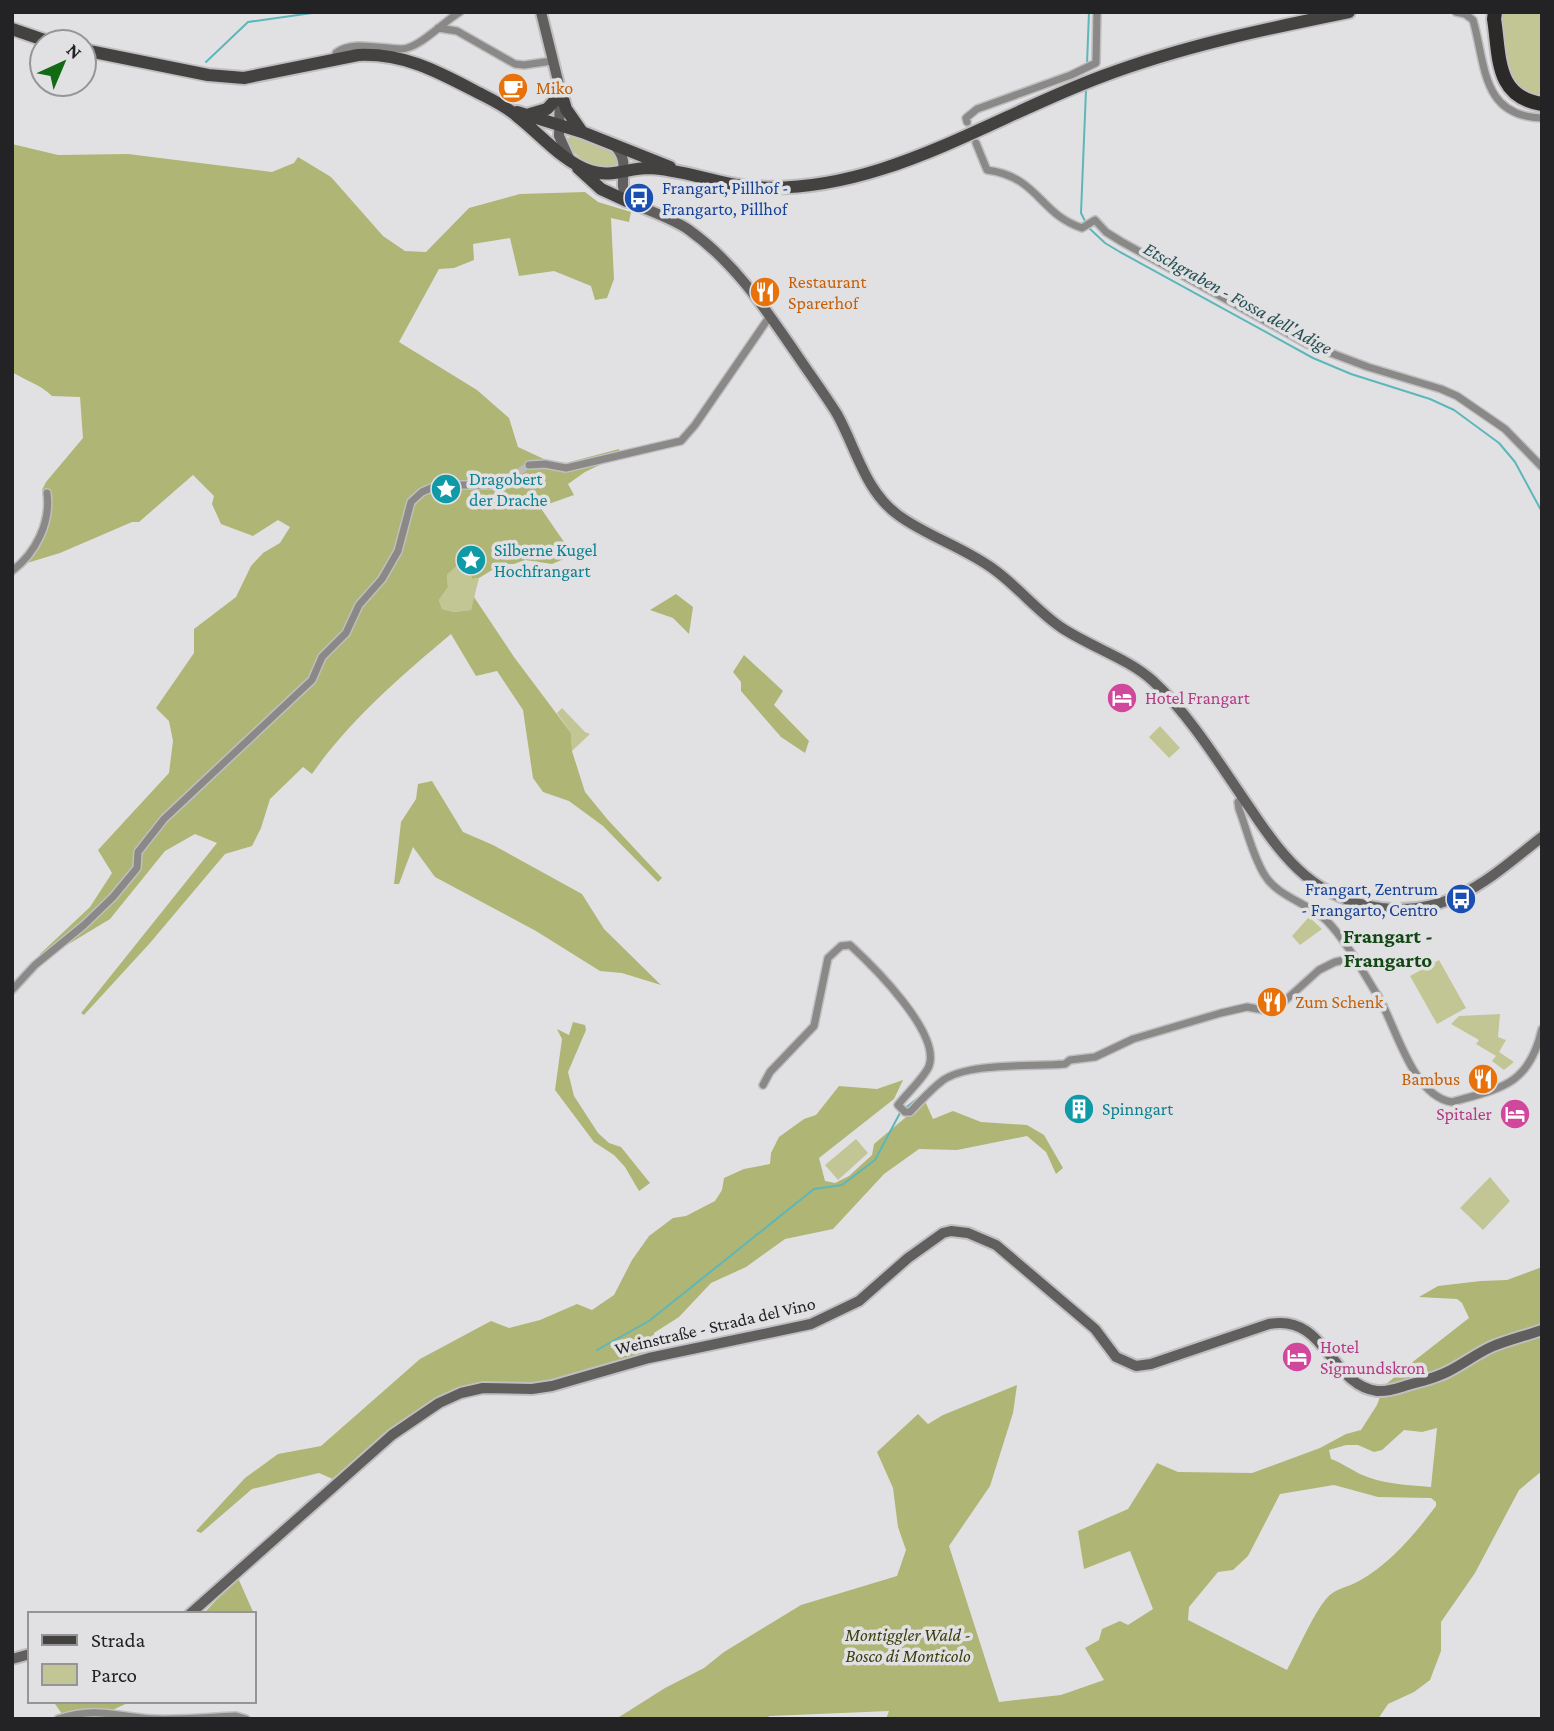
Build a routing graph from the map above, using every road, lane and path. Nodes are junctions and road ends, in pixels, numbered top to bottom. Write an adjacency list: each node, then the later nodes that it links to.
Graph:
1 (460, 12): 7 (street)
2 (541, 12): 10 (main road)
3 (1097, 12): 16 (street)
4 (1349, 12): 23 (main road)
5 (1456, 12): 15 (street)
6 (1493, 14): 12 (highway)
7 (438, 27): 9 (street); 10 (street)
8 (98, 53): 9 (main road)
9 (336, 59): 13 (main road)
10 (552, 61): 11 (main road)
11 (559, 93): 14 (main road); 17 (main road); 18 (main road)
12 (1539, 102)
13 (511, 110): 14 (main road); 21 (main road)
14 (528, 114): 17 (main road)
15 (1542, 118)
16 (967, 122)
17 (561, 129): 18 (main road); 21 (main road)
18 (582, 132): 20 (main road)
19 (976, 143): 27 (street)
20 (614, 145): 22 (main road); 23 (main road)
21 (573, 163): 22 (main road); 24 (main road)
22 (623, 172): 23 (main road); 24 (main road)
23 (680, 173)
24 (627, 201): 25 (main road)
25 (770, 316): 26 (street); 31 (main road)
26 (529, 465)
27 (1542, 467)
28 (502, 483): 34 (street)
29 (47, 493): 30 (street)
30 (12, 571)
31 (1242, 798): 32 (main road); 33 (street)
32 (1542, 837)
33 (1354, 958): 35 (street); 36 (street)
34 (12, 990)
35 (1542, 1029)
36 (763, 1085)
37 (1542, 1330): 38 (main road, Weinstraße - Strada del Vino)
38 (192, 1612)
39 (58, 1719): 40 (street)
40 (246, 1719)

